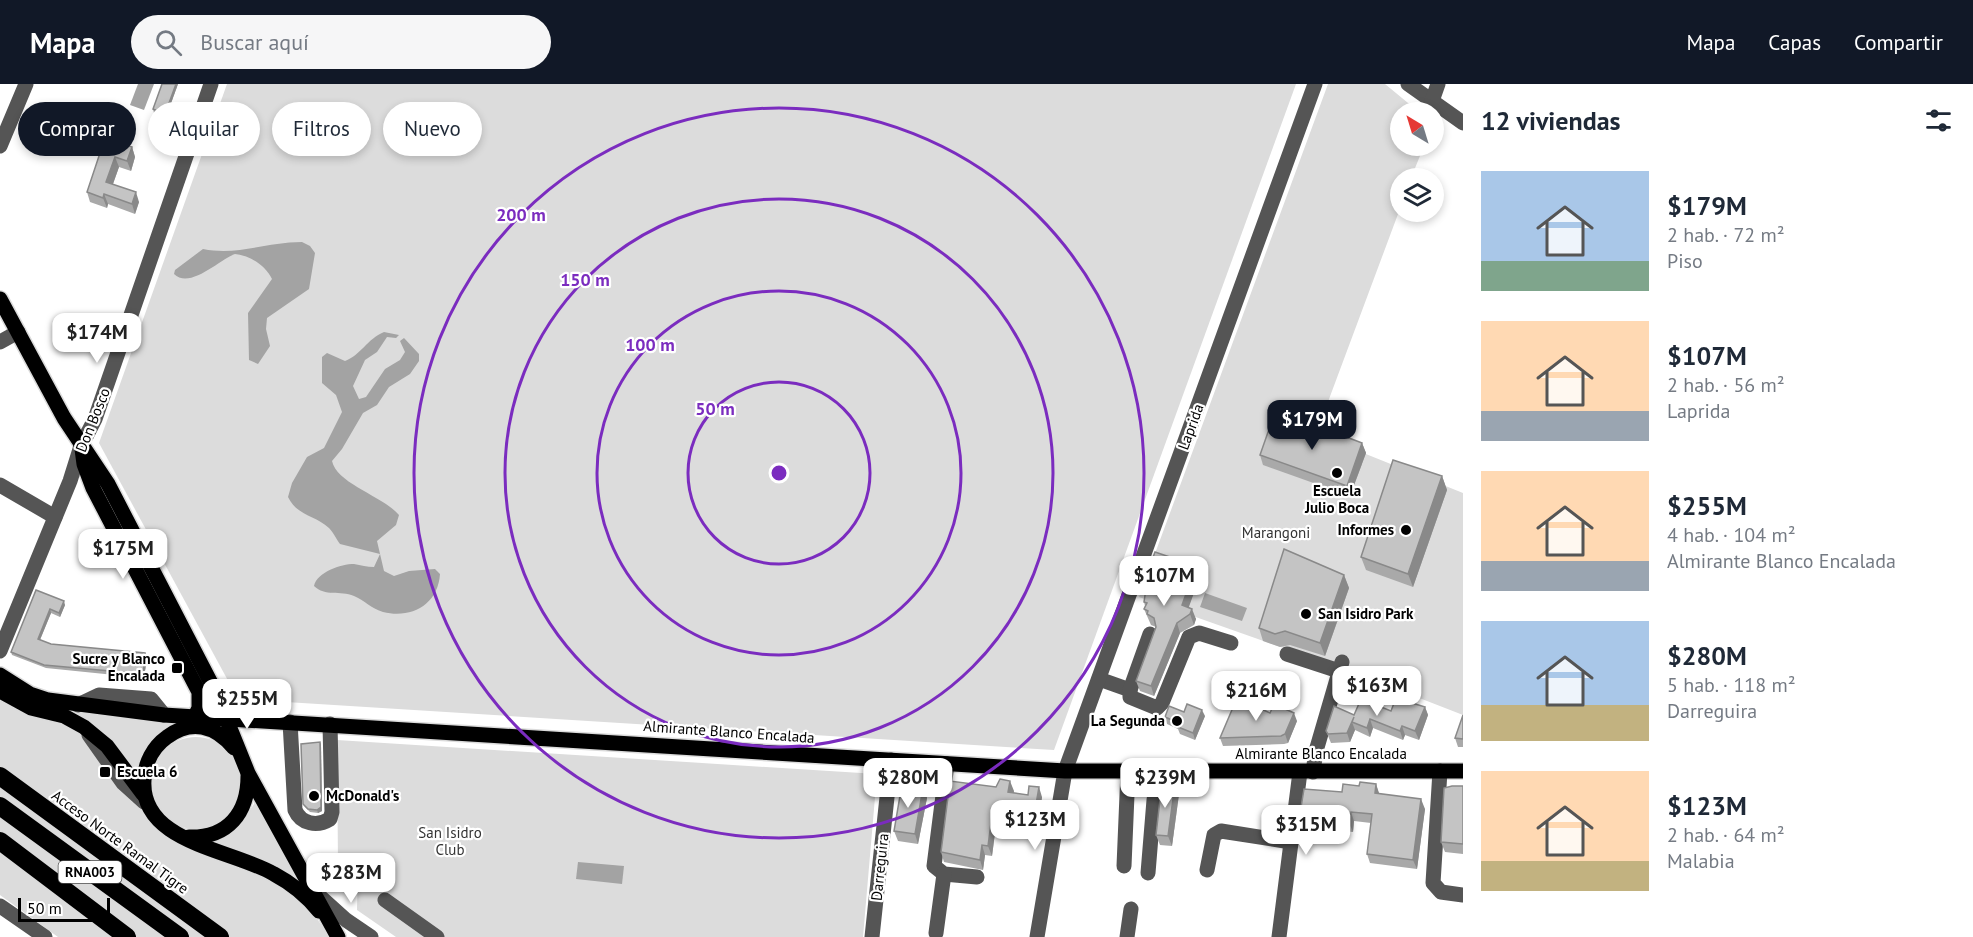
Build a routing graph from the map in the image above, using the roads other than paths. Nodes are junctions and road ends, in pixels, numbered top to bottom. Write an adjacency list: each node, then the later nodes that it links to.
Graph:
1 (26, 84): 8 (street)
2 (211, 84): 12 (street, Don Bosco)
3 (1316, 84): 20 (street, Laprida)
4 (1408, 84): 6 (street)
5 (1438, 84): 6 (street)
6 (1432, 101): 7 (street)
7 (1463, 123)
8 (0, 146)
9 (0, 299): 10 (main road)
10 (18, 332): 11 (street); 12 (main road)
11 (0, 342)
12 (81, 446): 14 (street, Don Bosco); 23 (main road); 24 (main road)
13 (0, 485): 14 (street)
14 (55, 517): 17 (street, Don Bosco)
15 (1150, 634): 22 (street)
16 (1231, 643): 22 (street)
17 (0, 651)
18 (1287, 654): 35 (street)
19 (0, 675): 24 (main road, Almirante Blanco Encalada)
20 (1099, 679): 22 (street); 30 (street, Laprida)
21 (0, 690): 38 (main road)
22 (1130, 690)
23 (225, 718): 24 (main road, Almirante Blanco Encalada); 25 (main road, Almirante Blanco Encalada); 27 (main road)
24 (195, 722): 27 (main road); 38 (main road)
25 (290, 722): 26 (main road, Almirante Blanco Encalada); 26 (street)
26 (330, 724): 28 (main road, Almirante Blanco Encalada)
27 (239, 754): 36 (main road)
28 (891, 760): 29 (main road, Almirante Blanco Encalada); 61 (street, Darreguira)
29 (947, 765): 30 (main road, Almirante Blanco Encalada); 46 (street)
30 (1065, 771): 31 (main road, Almirante Blanco Encalada); 62 (street, Laprida)
31 (1128, 771): 32 (main road, Almirante Blanco Encalada); 43 (street)
32 (1159, 771): 35 (main road, Almirante Blanco Encalada); 45 (street)
33 (1440, 771): 34 (main road, Almirante Blanco Encalada); 35 (main road, Almirante Blanco Encalada); 49 (street)
34 (1463, 771)
35 (1307, 772): 42 (street)
36 (248, 773): 40 (main road); 48 (main road)
37 (0, 776): 58 (highway, Acceso Norte Ramal Tigre / RNA003)
38 (145, 799): 40 (main road)
39 (0, 806): 57 (highway, RNA003)
40 (183, 836): 54 (main road)
41 (0, 841): 56 (highway)
42 (1291, 842): 44 (street); 64 (street)
43 (1124, 866)
44 (1207, 870)
45 (1148, 873)
46 (944, 874): 47 (street); 53 (street)
47 (977, 877)
48 (315, 892): 54 (main road); 59 (street)
49 (1463, 895)
50 (385, 900): 60 (street)
51 (0, 906): 55 (street)
52 (1131, 909): 63 (street)
53 (936, 933)
54 (336, 934)
55 (45, 937)
56 (127, 937)
57 (180, 937)
58 (220, 937)
59 (371, 937)
60 (437, 937)
61 (872, 937)
62 (1037, 937)
63 (1127, 937)
64 (1279, 937)

